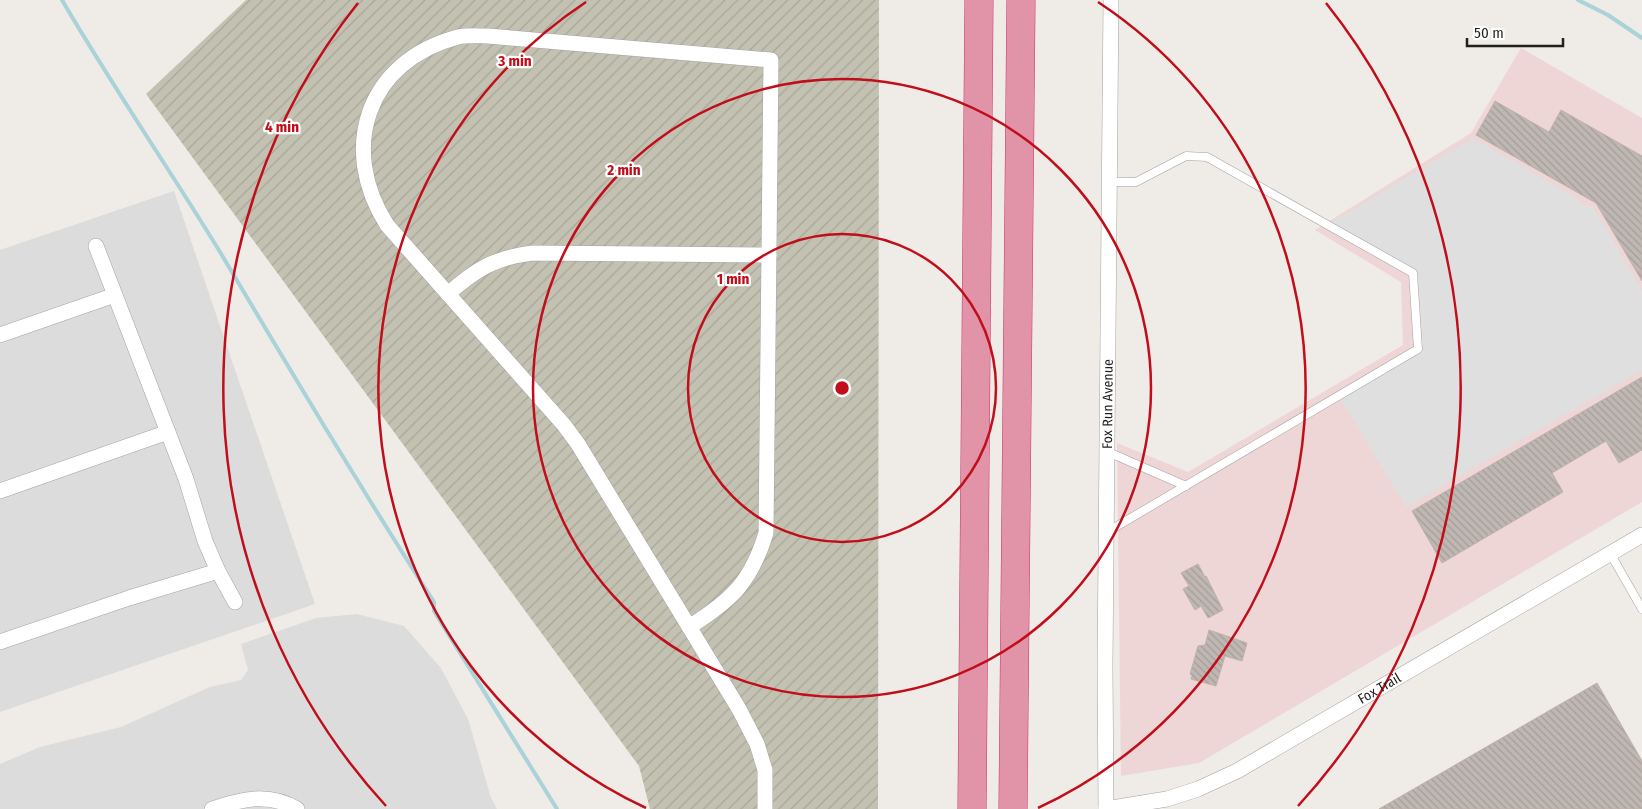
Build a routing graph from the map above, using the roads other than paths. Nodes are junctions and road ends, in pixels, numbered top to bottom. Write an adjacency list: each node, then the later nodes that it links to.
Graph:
1 (979, 0): 25 (highway)
2 (1022, 0): 26 (highway)
3 (1111, 0): 4 (street, Fox Run Avenue)
4 (1109, 182): 11 (street, Fox Run Avenue); 12 (lane)
5 (96, 246): 8 (street)
6 (769, 255): 7 (street); 7 (street); 20 (street)
7 (448, 294): 20 (street)
8 (114, 295): 9 (street); 10 (street)
9 (0, 335)
10 (168, 432): 13 (street); 17 (street)
11 (1108, 452): 12 (lane); 14 (street, Fox Run Avenue)
12 (1186, 486): 14 (lane)
13 (0, 491)
14 (1107, 532): 27 (street, Fox Run Avenue)
15 (1642, 535): 16 (street, Fox Trail)
16 (1610, 553): 19 (lane); 27 (street, Fox Trail)
17 (218, 571): 18 (street); 21 (street)
18 (235, 602)
19 (1642, 609)
20 (689, 627): 24 (street)
21 (0, 642)
22 (212, 809): 23 (street)
23 (297, 809)
24 (765, 809)
25 (972, 809)
26 (1013, 809)
27 (1106, 809)

